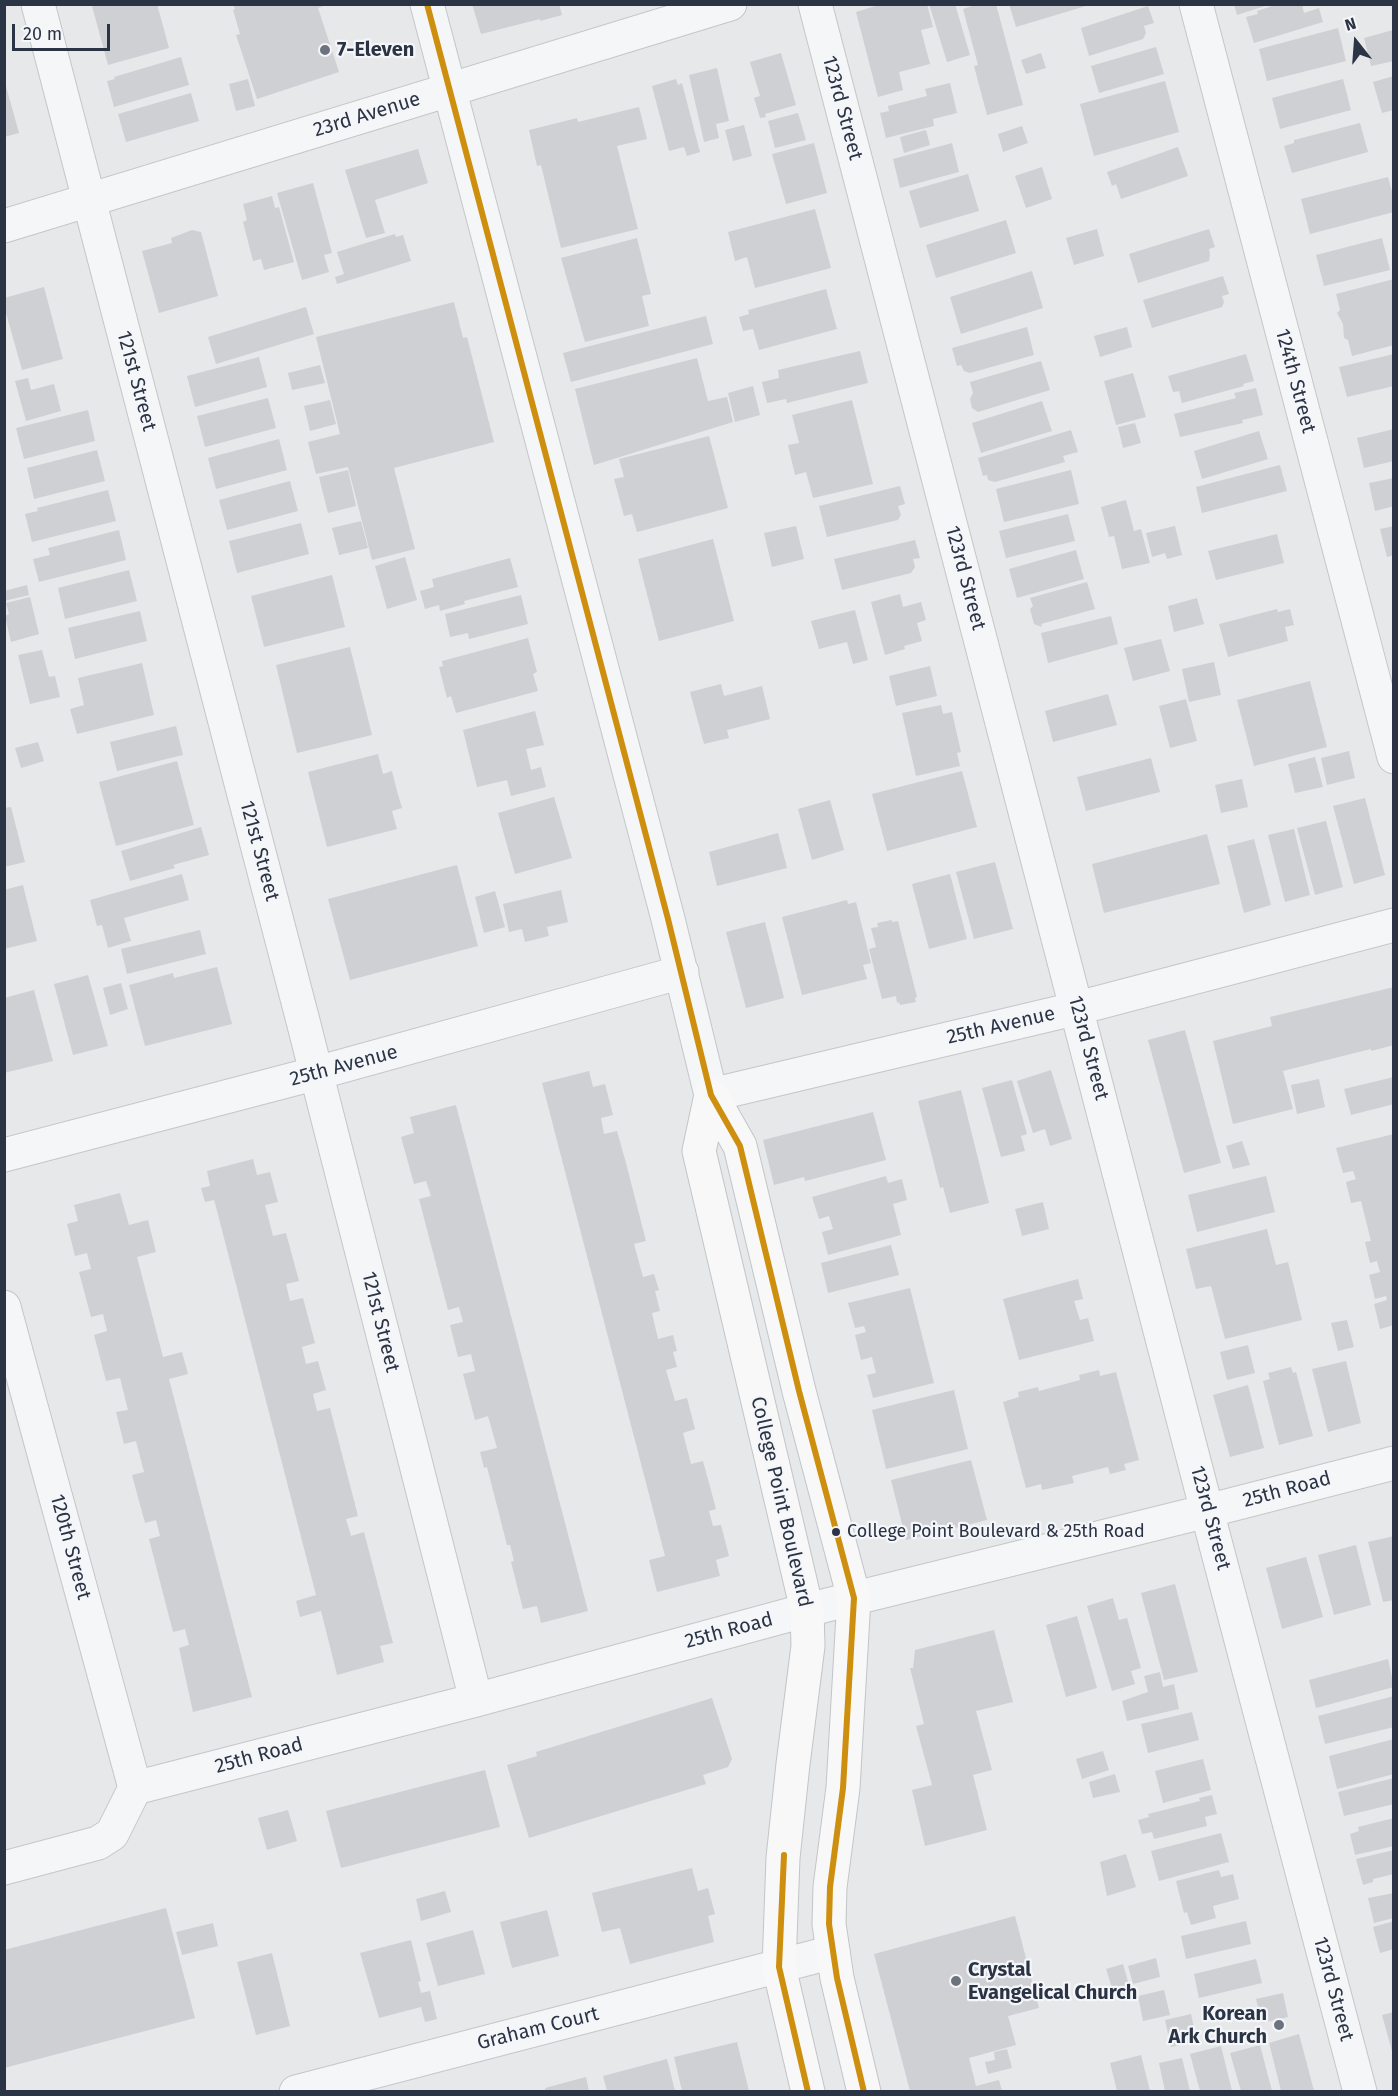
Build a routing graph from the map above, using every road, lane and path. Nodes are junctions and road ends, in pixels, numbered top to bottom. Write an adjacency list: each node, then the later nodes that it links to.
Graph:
1 (38, 4): 7 (street, 121st Street)
2 (427, 4): 6 (street, College Point Boulevard)
3 (730, 4): 6 (street, 23rd Avenue)
4 (815, 4): 12 (street, 123rd Street)
5 (1196, 4): 9 (street, 124th Street)
6 (449, 90): 7 (street, 23rd Avenue); 11 (street, College Point Boulevard)
7 (88, 201): 8 (street, 23rd Avenue); 13 (street, 121st Street)
8 (4, 226)
9 (1394, 757)
10 (1394, 925): 12 (street, 25th Avenue)
11 (682, 972): 13 (street, 25th Avenue); 14 (street, College Point Boulevard)
12 (1078, 1008): 14 (street, 25th Avenue); 18 (street, 123rd Street)
13 (317, 1073): 15 (street, 25th Avenue); 21 (street, 121st Street)
14 (711, 1095): 19 (main road, College Point Boulevard); 20 (main road, College Point Boulevard)
15 (4, 1155)
16 (4, 1307): 22 (street, 120th Street)
17 (1394, 1463): 18 (street, 25th Road)
18 (1207, 1511): 19 (street, 25th Road); 29 (street, 123rd Street)
19 (854, 1598): 20 (street, 25th Road); 24 (main road, College Point Boulevard)
20 (807, 1610): 21 (street, 25th Road); 25 (main road, College Point Boulevard)
21 (476, 1700): 22 (street, 25th Road)
22 (135, 1788): 23 (street)
23 (4, 1868)
24 (833, 1952): 25 (street, Graham Court); 28 (main road, College Point Boulevard)
25 (779, 1967): 26 (street, Graham Court); 27 (main road, College Point Boulevard)
26 (296, 2091)
27 (807, 2091)
28 (864, 2091)
29 (1360, 2091)

